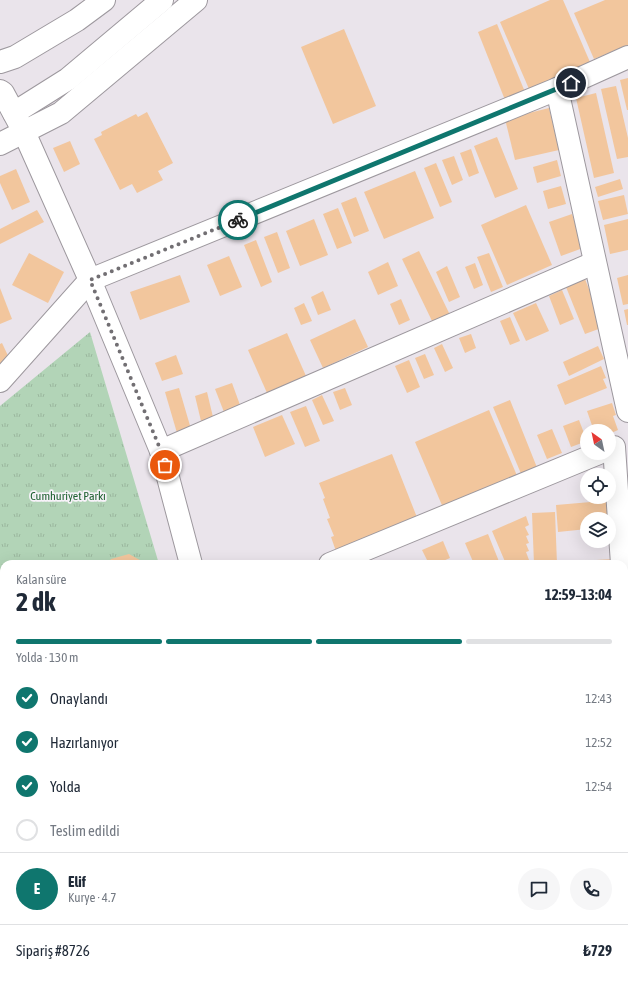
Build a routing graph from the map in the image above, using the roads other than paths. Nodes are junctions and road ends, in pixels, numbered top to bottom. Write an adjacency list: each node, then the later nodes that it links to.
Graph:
1 (104, 0): 5 (street)
2 (162, 0): 8 (street)
3 (196, 0): 9 (street)
4 (628, 57): 6 (street)
5 (0, 62)
6 (556, 89): 11 (street); 12 (street)
7 (0, 91): 8 (street)
8 (14, 113): 9 (street)
9 (24, 132): 10 (street); 12 (street)
10 (0, 144)
11 (594, 263): 14 (street); 15 (street)
12 (90, 280): 13 (street); 15 (street)
13 (0, 381)
14 (628, 411)
15 (161, 451): 19 (street)
16 (586, 460): 18 (street)
17 (614, 460): 21 (street)
18 (368, 557): 20 (street)
19 (190, 560)
20 (352, 560)
21 (622, 560)

